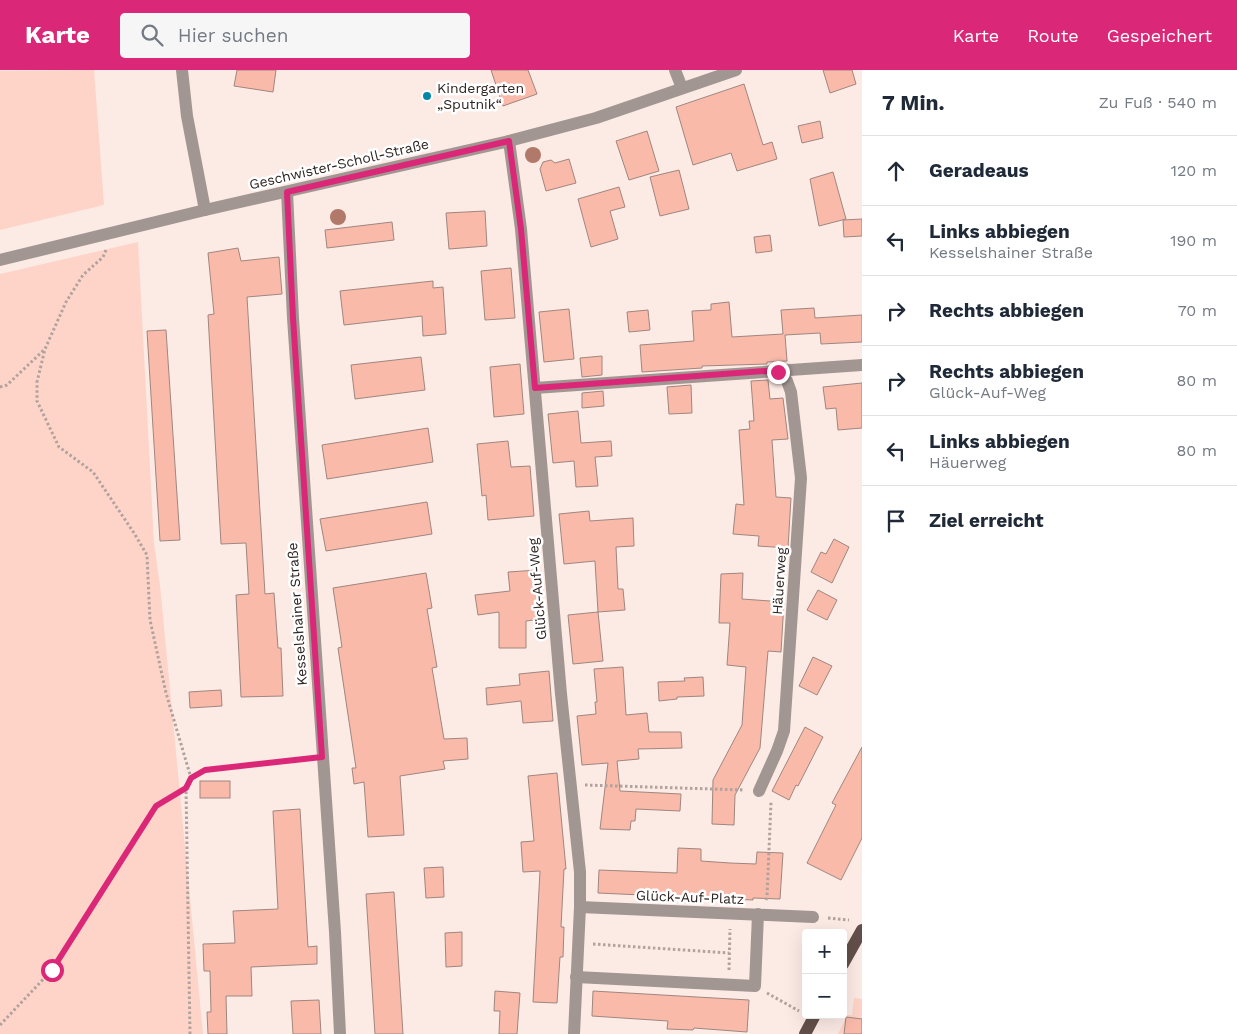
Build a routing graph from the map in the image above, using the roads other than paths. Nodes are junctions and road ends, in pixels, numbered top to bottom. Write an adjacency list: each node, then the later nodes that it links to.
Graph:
1 (182, 70): 7 (street)
2 (675, 70): 4 (street)
3 (736, 70): 4 (street, Geschwister-Scholl-Straße)
4 (682, 88): 5 (street, Geschwister-Scholl-Straße)
5 (509, 141): 6 (street, Geschwister-Scholl-Straße); 11 (street, Glück-Auf-Weg)
6 (287, 192): 7 (street, Geschwister-Scholl-Straße); 20 (street, Kesselshainer Straße)
7 (205, 210): 8 (street, Geschwister-Scholl-Straße)
8 (0, 260)
9 (862, 365): 10 (street)
10 (778, 372): 11 (street); 12 (street, Häuerweg)
11 (535, 388): 13 (street, Glück-Auf-Weg)
12 (759, 791)
13 (580, 907): 14 (street, Glück-Auf-Platz); 18 (street, Glück-Auf-Weg)
14 (758, 914): 15 (street); 18 (street, Glück-Auf-Platz)
15 (813, 917)
16 (862, 930): 17 (main road)
17 (856, 952)
18 (576, 977): 21 (street, Glück-Auf-Weg)
19 (813, 1019): 22 (main road)
20 (340, 1034)
21 (574, 1034)
22 (805, 1034)

